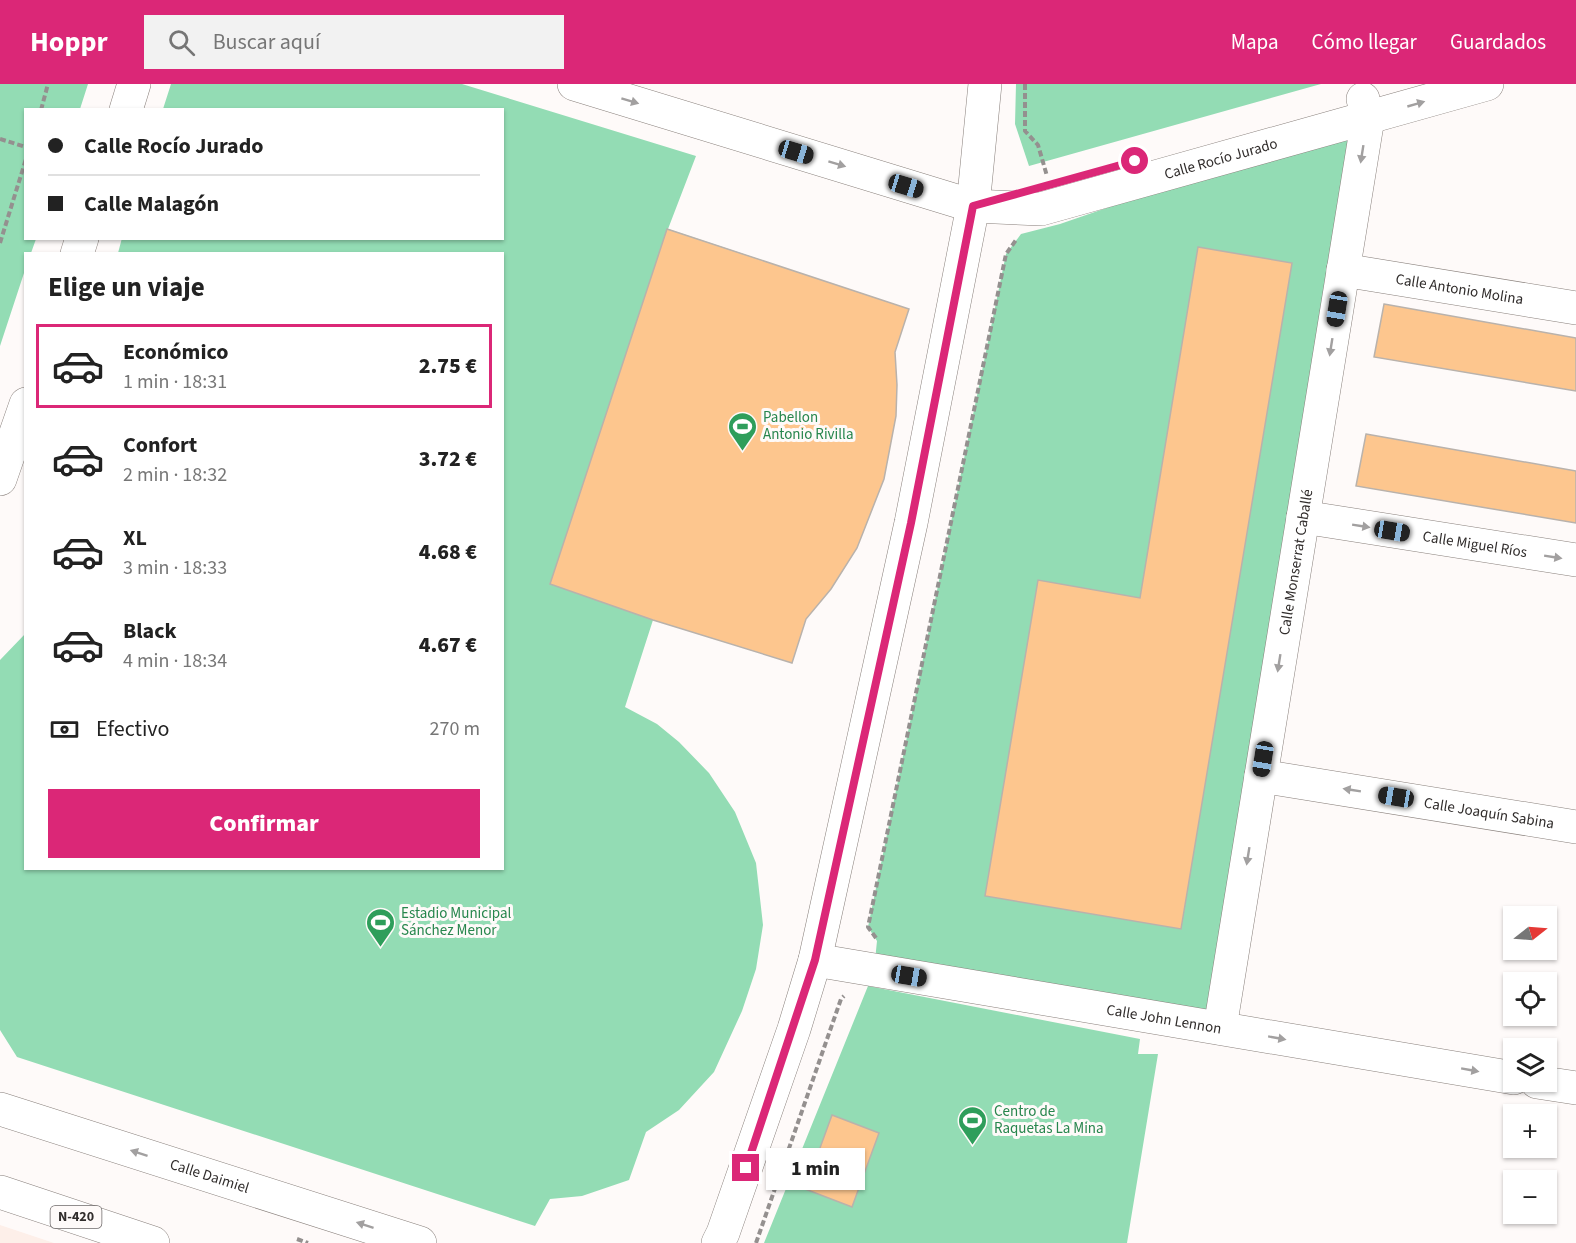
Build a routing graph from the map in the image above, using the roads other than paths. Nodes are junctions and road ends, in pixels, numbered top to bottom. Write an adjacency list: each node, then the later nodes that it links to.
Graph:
1 (134, 84): 7 (main road)
2 (574, 84): 8 (main road, one-way to 8)
3 (985, 84): 8 (main road)
4 (1409, 84): 6 (main road, Calle Rocío Jurado)
5 (1487, 84): 6 (main road, Calle Rocío Jurado, one-way to 5)
6 (1365, 107): 8 (main road, Calle Rocío Jurado); 8 (main road, Calle Rocío Jurado); 9 (main road, Calle Monserrat Caballé, one-way to 9)
7 (127, 108)
8 (973, 206): 17 (main road)
9 (1343, 270): 10 (main road, Calle Antonio Molina); 13 (main road, Calle Monserrat Caballé, one-way to 13)
10 (1576, 308)
11 (24, 410): 12 (main road)
12 (0, 479)
13 (1303, 517): 14 (main road, Calle Miguel Ríos, one-way to 14); 15 (main road, Calle Monserrat Caballé, one-way to 15)
14 (1576, 560)
15 (1261, 776): 16 (main road, Calle Joaquín Sabina, one-way to 15); 18 (main road, Calle Monserrat Caballé, one-way to 18)
16 (1576, 826)
17 (815, 960): 18 (main road, Calle John Lennon); 24 (main road)
18 (1220, 1028): 19 (main road, Calle John Lennon, one-way to 19)
19 (1503, 1076)
20 (1557, 1085): 21 (main road)
21 (1576, 1088)
22 (0, 1109): 26 (main road, Calle Daimiel, one-way to 22)
23 (0, 1192): 25 (main road, N-420)
24 (722, 1240)
25 (153, 1243)
26 (420, 1243)

